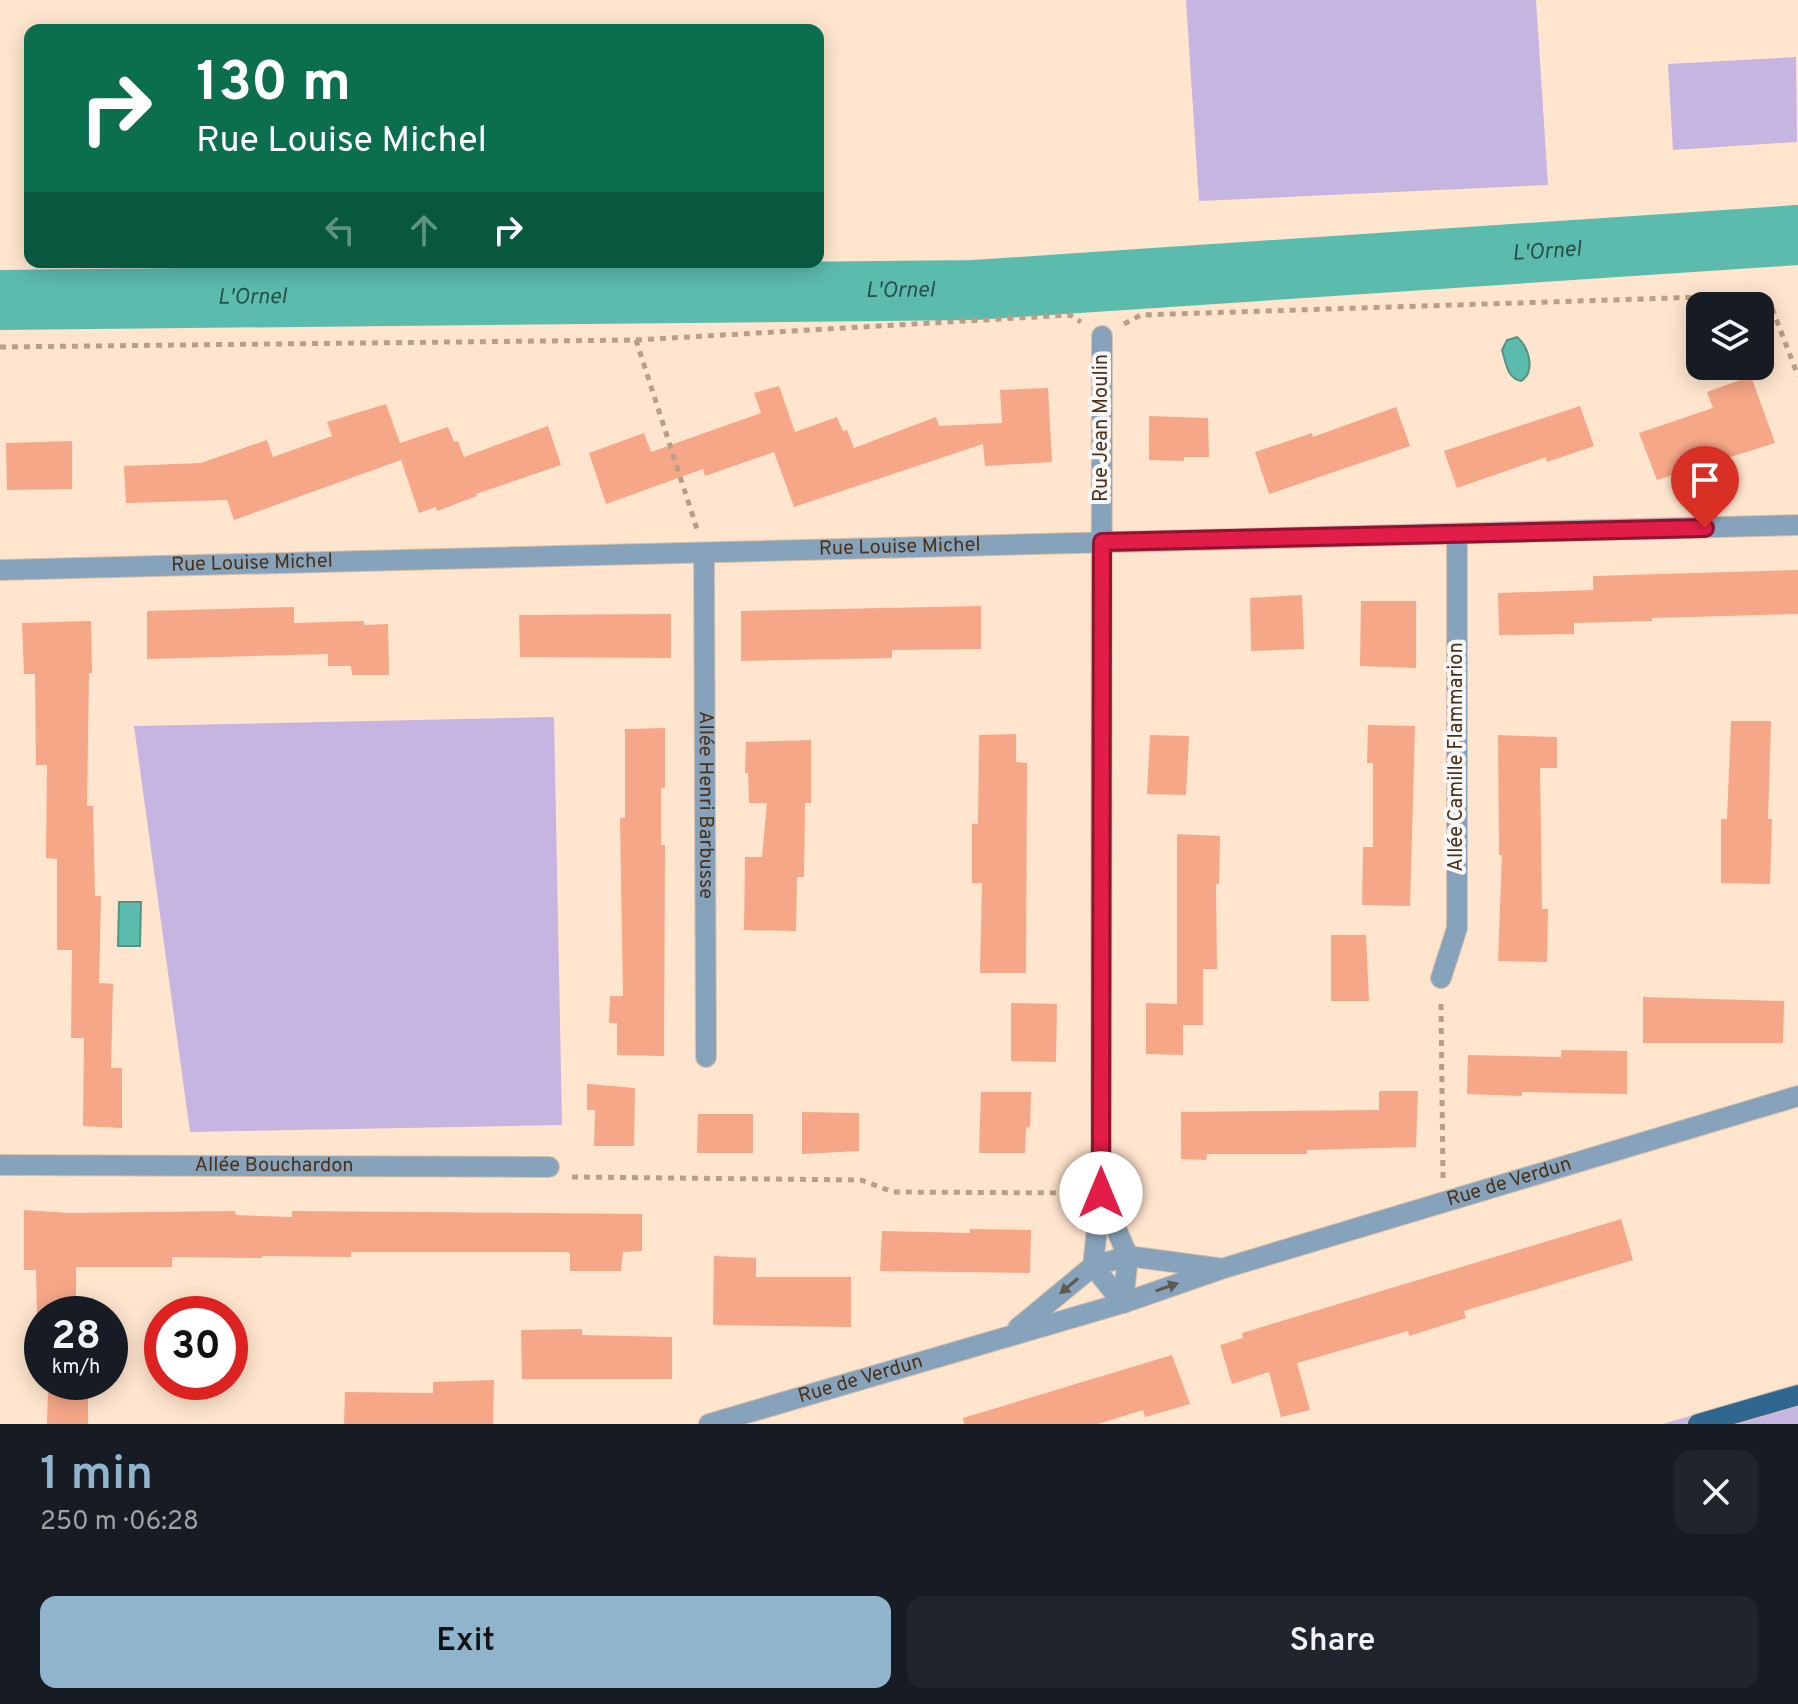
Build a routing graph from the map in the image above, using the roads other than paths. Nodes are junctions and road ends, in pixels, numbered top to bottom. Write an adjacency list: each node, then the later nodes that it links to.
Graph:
1 (1102, 336): 4 (street, Rue Jean Moulin)
2 (1798, 525): 3 (street, Rue Louise Michel)
3 (1457, 534): 4 (street, Rue Louise Michel); 7 (street, Allée Camille Flammarion)
4 (1102, 542): 5 (street, Rue Louise Michel); 12 (street, Rue Jean Moulin)
5 (704, 553): 6 (street, Rue Louise Michel); 8 (street, Allée Henri Barbusse)
6 (0, 570)
7 (1441, 978)
8 (706, 1057)
9 (1798, 1096): 15 (street, Rue de Verdun)
10 (0, 1165): 11 (street, Allée Bouchardon)
11 (549, 1167)
12 (1101, 1193): 13 (street, Rue Jean Moulin); 14 (street, Rue Jean Moulin)
13 (1128, 1256): 14 (street, Rue de Verdun); 15 (street, Rue de Verdun); 16 (street, Rue Jean Moulin)
14 (1093, 1266): 16 (street); 17 (street, Rue de Verdun, one-way to 17)
15 (1221, 1269): 16 (street, Rue de Verdun, one-way to 15)
16 (1123, 1303): 17 (street, Rue de Verdun)
17 (1012, 1333): 19 (street, Rue de Verdun)
18 (1798, 1395): 20 (main road)
19 (709, 1424)
20 (1698, 1424)

